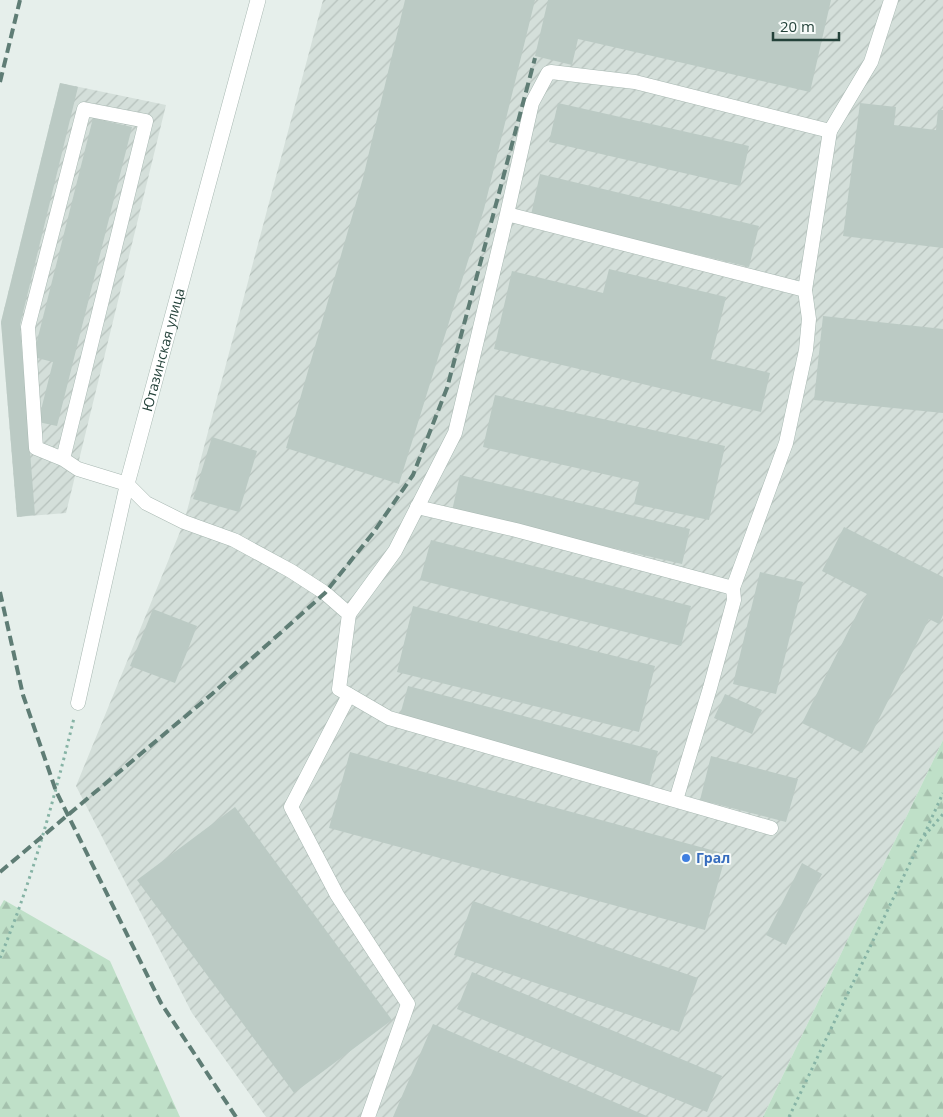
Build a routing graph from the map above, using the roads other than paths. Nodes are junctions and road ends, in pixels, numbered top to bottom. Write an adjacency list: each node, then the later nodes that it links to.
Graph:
1 (258, 0): 7 (street, Ютазинская улица)
2 (892, 0): 3 (lane)
3 (830, 131): 4 (lane); 5 (lane)
4 (508, 214): 5 (lane); 8 (lane)
5 (805, 290): 9 (lane)
6 (63, 459): 6 (lane); 7 (lane)
7 (127, 484): 10 (lane); 12 (lane, Ютазинская улица)
8 (418, 507): 9 (lane); 10 (lane)
9 (734, 588): 13 (lane)
10 (349, 614): 11 (lane)
11 (349, 695): 13 (lane); 15 (lane)
12 (78, 703)
13 (676, 800): 14 (lane)
14 (771, 828)
15 (368, 1117)

